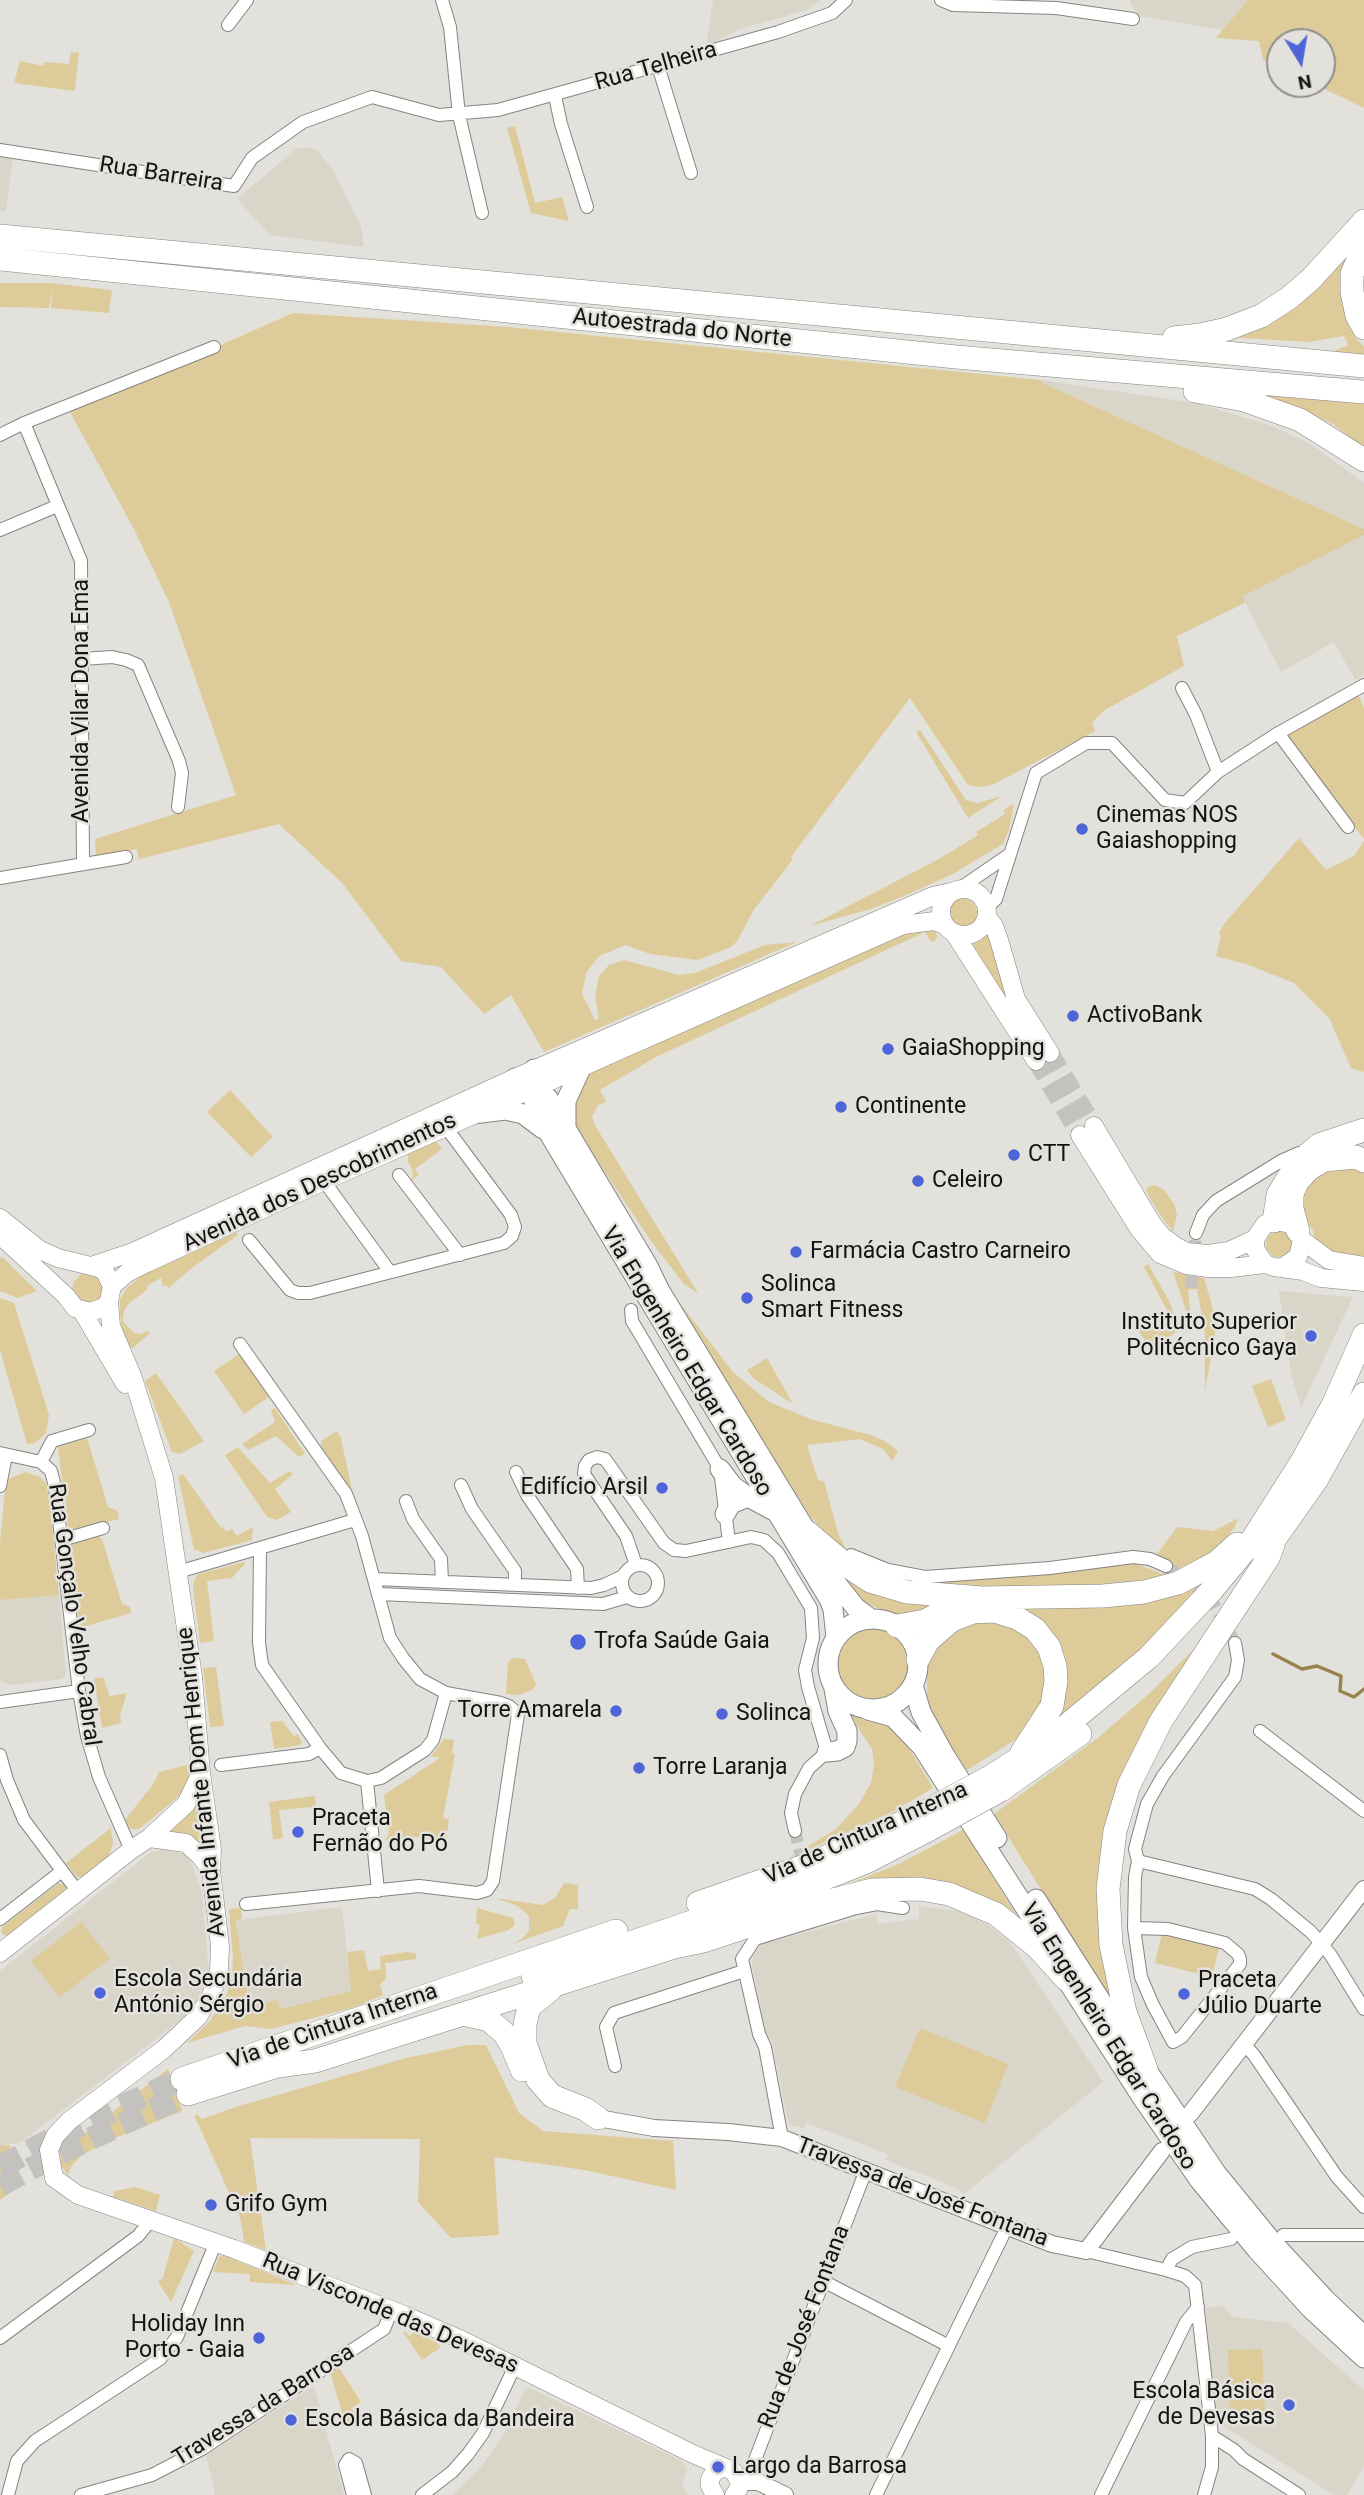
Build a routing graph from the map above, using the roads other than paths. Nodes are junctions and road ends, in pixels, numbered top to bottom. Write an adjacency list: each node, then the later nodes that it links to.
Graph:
1 (247, 0): 6 (street)
2 (442, 0): 9 (street)
3 (846, 0): 7 (street, Rua Telheira)
4 (942, 0): 5 (street)
5 (1133, 19)
6 (229, 25)
7 (658, 66): 8 (street, Rua Telheira); 11 (street)
8 (555, 96): 9 (street, Rua Telheira); 12 (street)
9 (458, 115): 10 (street, Rua Barreira); 13 (street)
10 (0, 150)
11 (691, 173)
12 (587, 207)
13 (482, 213)
14 (1364, 221): 19 (highway)
15 (0, 236): 19 (highway, Autoestrada do Norte)
16 (1364, 246): 18 (highway)
17 (0, 259): 21 (highway, Autoestrada do Norte)
18 (1364, 328)
19 (1122, 342): 22 (highway, Autoestrada do Norte)
20 (214, 347): 24 (street)
21 (956, 357): 23 (highway, Autoestrada do Norte); 26 (highway)
22 (1364, 366)
23 (1364, 392)
24 (23, 423): 25 (street); 27 (street, Avenida Vilar Dona Ema)
25 (0, 435)
26 (1364, 460)
27 (57, 506): 28 (street); 29 (street, Avenida Vilar Dona Ema)
28 (0, 530)
29 (82, 659): 34 (street); 38 (street, Avenida Vilar Dona Ema)
30 (1364, 685): 32 (street)
31 (1182, 688): 33 (street)
32 (1278, 733): 33 (street); 35 (street)
33 (1218, 772): 36 (street)
34 (178, 807)
35 (1348, 827)
36 (1010, 854): 40 (street); 41 (street)
37 (126, 857): 38 (street)
38 (83, 864): 39 (street)
39 (0, 878)
40 (955, 891): 41 (main road); 42 (main road); 45 (main road, Avenida dos Descobrimentos)
41 (987, 912): 42 (main road); 42 (main road)
42 (949, 929): 43 (main road, Avenida dos Descobrimentos)
43 (582, 1066): 45 (main road, Avenida dos Descobrimentos); 49 (main road)
44 (514, 1078): 45 (main road, Avenida dos Descobrimentos); 63 (main road, Avenida dos Descobrimentos)
45 (538, 1085): 46 (main road, Avenida dos Descobrimentos); 49 (main road, Via Engenheiro Edgar Cardoso)
46 (473, 1114): 47 (main road, Avenida dos Descobrimentos); 49 (main road)
47 (445, 1126): 53 (main road, Avenida dos Descobrimentos); 61 (street)
48 (1364, 1130): 50 (highway)
49 (558, 1133): 83 (main road, Via Engenheiro Edgar Cardoso); 88 (main road, Via Engenheiro Edgar Cardoso)
50 (1319, 1145): 55 (highway); 56 (street)
51 (1364, 1161): 58 (highway)
52 (399, 1175): 61 (street)
53 (324, 1181): 64 (street); 66 (main road, Avenida dos Descobrimentos)
54 (0, 1219): 63 (main road)
55 (1274, 1221): 58 (main road); 59 (main road)
56 (1196, 1233)
57 (0, 1235): 67 (main road, Avenida Infante Dom Henrique)
58 (1300, 1235): 62 (main road); 65 (main road)
59 (1255, 1239): 62 (main road); 62 (main road)
60 (249, 1240): 64 (street)
61 (460, 1255): 64 (street)
62 (1274, 1265): 65 (main road)
63 (88, 1266): 66 (main road); 67 (main road)
64 (390, 1272)
65 (1356, 1274)
66 (110, 1293): 69 (main road); 73 (main road, Avenida Infante Dom Henrique)
67 (66, 1296): 69 (main road, Avenida Infante Dom Henrique)
68 (631, 1310): 77 (street)
69 (82, 1311): 73 (main road, Avenida Infante Dom Henrique)
70 (1364, 1335): 86 (highway, Via de Cintura Interna)
71 (240, 1344): 85 (street)
72 (1364, 1394): 91 (highway, Via de Cintura Interna)
73 (144, 1413): 96 (main road, Avenida Infante Dom Henrique)
74 (89, 1430): 76 (street)
75 (3, 1454): 76 (street, Rua Gonçalo Velho Cabral); 80 (street)
76 (41, 1462): 89 (street, Rua Gonçalo Velho Cabral)
77 (720, 1469): 81 (main road); 84 (street)
78 (516, 1472): 102 (street)
79 (461, 1485): 101 (street)
80 (0, 1486)
81 (748, 1497): 83 (main road); 84 (main road)
82 (406, 1501): 99 (street)
83 (777, 1512): 109 (main road, Via Engenheiro Edgar Cardoso)
84 (725, 1514): 90 (street)
85 (355, 1520): 92 (street); 98 (street)
86 (1264, 1521): 105 (highway); 122 (highway, Via de Cintura Interna)
87 (103, 1528): 89 (street)
88 (807, 1532): 105 (highway); 107 (main road, Via Engenheiro Edgar Cardoso)
89 (62, 1540): 114 (street, Rua Gonçalo Velho Cabral)
90 (729, 1542): 94 (street); 120 (street)
91 (1273, 1545): 126 (highway, Via de Cintura Interna); 154 (highway)
92 (260, 1548): 96 (street); 119 (street)
93 (851, 1555): 95 (street)
94 (636, 1565): 97 (street); 104 (street)
95 (1166, 1566)
96 (178, 1572): 124 (main road, Avenida Infante Dom Henrique)
97 (623, 1576): 102 (street); 104 (street)
98 (375, 1579): 99 (street); 103 (street)
99 (442, 1582): 100 (street)
100 (486, 1584): 101 (street); 106 (street)
101 (515, 1585): 102 (street)
102 (578, 1588)
103 (379, 1594): 106 (street); 115 (street)
104 (627, 1597): 106 (street)
105 (982, 1598): 108 (highway)
106 (486, 1599)
107 (870, 1619): 108 (main road); 109 (main road)
108 (897, 1626): 111 (main road)
109 (836, 1638): 113 (main road)
110 (1235, 1643): 132 (street)
111 (918, 1659): 112 (main road); 122 (highway)
112 (913, 1685): 117 (main road); 154 (main road, Via Engenheiro Edgar Cardoso)
113 (834, 1689): 117 (main road); 120 (main road)
114 (79, 1691): 116 (street); 131 (street, Rua Gonçalo Velho Cabral)
115 (446, 1693): 125 (street); 136 (street)
116 (0, 1702)
117 (868, 1710): 147 (main road, Via Engenheiro Edgar Cardoso)
118 (1260, 1731): 127 (street)
119 (320, 1748): 123 (street); 125 (street)
120 (827, 1752): 129 (street)
121 (0, 1755): 134 (street)
122 (1019, 1757): 126 (highway, Via de Cintura Interna)
123 (221, 1765)
124 (201, 1773): 130 (main road); 133 (main road, Avenida Infante Dom Henrique)
125 (367, 1781): 136 (street)
126 (997, 1783): 128 (highway, Via de Cintura Interna, bridge)
127 (1364, 1811)
128 (924, 1822): 138 (highway, Via de Cintura Interna); 152 (highway, Via de Cintura Interna)
129 (795, 1831)
130 (149, 1838): 131 (main road); 133 (main road)
131 (131, 1850): 137 (main road)
132 (1138, 1861): 142 (street); 143 (street)
133 (211, 1870): 160 (main road, Avenida Infante Dom Henrique)
134 (62, 1871): 137 (street); 141 (street)
135 (1364, 1889): 143 (street)
136 (378, 1891): 139 (street)
137 (78, 1892): 145 (main road)
138 (775, 1898): 144 (highway); 152 (highway, Via de Cintura Interna)
139 (246, 1903)
140 (903, 1908): 146 (street)
141 (0, 1919)
142 (1134, 1928): 142 (street)
143 (1322, 1944): 149 (street); 151 (street)
144 (674, 1947): 147 (highway); 148 (highway)
145 (0, 1953)
146 (744, 1971): 153 (street); 157 (street, Travessa de José Fontana)
147 (1066, 1979): 176 (main road, Via Engenheiro Edgar Cardoso)
148 (561, 1983): 150 (highway); 156 (highway)
149 (1364, 2009)
150 (463, 2014): 152 (highway); 156 (highway)
151 (1244, 2044): 155 (street); 161 (street)
152 (278, 2066)
153 (615, 2066)
154 (1146, 2069): 173 (main road, Via Engenheiro Edgar Cardoso)
155 (1190, 2114)
156 (598, 2118): 157 (street)
157 (782, 2138): 159 (street, Travessa de José Fontana)
158 (1162, 2151): 168 (street)
159 (866, 2170): 163 (street, Travessa de José Fontana); 170 (street, Rua de José Fontana)
160 (78, 2195): 162 (main road, Rua Visconde das Devesas)
161 (1364, 2207)
162 (151, 2220): 167 (main road, Rua Visconde das Devesas); 174 (street)
163 (1007, 2227): 168 (street, Travessa de José Fontana); 175 (street)
164 (1283, 2235): 165 (street)
165 (1364, 2235)
166 (1231, 2239): 169 (street)
167 (216, 2242): 172 (main road, Rua Visconde das Devesas); 184 (street)
168 (1086, 2251): 169 (street, Travessa de José Fontana)
169 (1166, 2270): 171 (street, Travessa de José Fontana)
170 (823, 2281): 175 (street); 182 (street, Rua de José Fontana)
171 (1198, 2307): 178 (street); 191 (street)
172 (392, 2311): 177 (main road, Rua Visconde das Devesas); 185 (street, Travessa da Barrosa)
173 (1364, 2336)
174 (0, 2338)
175 (949, 2346): 190 (street)
176 (1364, 2358)
177 (515, 2366): 179 (main road, Rua Visconde das Devesas); 188 (street)
178 (1212, 2437): 180 (street); 181 (street)
179 (693, 2454): 182 (main road, Rua Visconde das Devesas); 183 (main road, Rua Visconde das Devesas)
180 (1243, 2459): 181 (street); 193 (street)
181 (1212, 2467): 192 (street)
182 (734, 2481): 183 (main road); 189 (street)
183 (713, 2487)
184 (8, 2495)
185 (81, 2495)
186 (353, 2495): 187 (street)
187 (365, 2495)
188 (422, 2495)
189 (785, 2495)
190 (876, 2495)
191 (1101, 2495)
192 (1204, 2495)
193 (1299, 2495)

